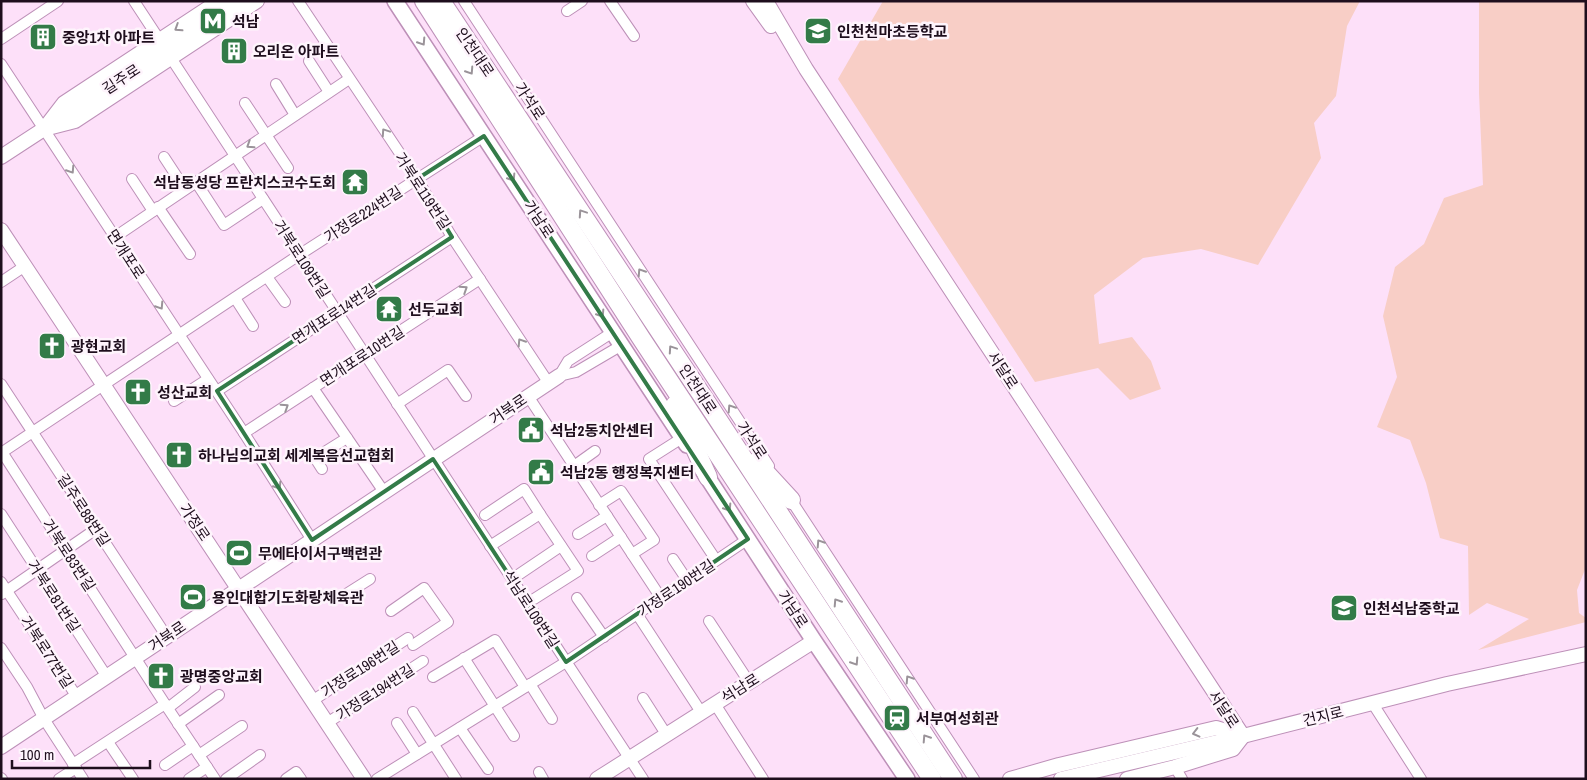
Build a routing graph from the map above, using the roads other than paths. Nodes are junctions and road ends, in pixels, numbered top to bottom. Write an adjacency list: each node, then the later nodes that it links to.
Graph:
1 (58, 1): 18 (street)
2 (134, 1): 19 (street)
3 (219, 1): 19 (street, one-way to 19)
4 (240, 1): 29 (street, 길주로)
5 (257, 1): 20 (street)
6 (298, 1): 24 (street, 거북로119번길)
7 (396, 1): 31 (main road, 가남로, one-way to 31)
8 (424, 1): 57 (highway, 인천대로, one-way to 57)
9 (441, 1): 72 (highway, 인천대로, one-way to 9)
10 (464, 1): 84 (street, 가석로, one-way to 10)
11 (582, 1): 16 (street)
12 (610, 1): 17 (street)
13 (753, 1): 23 (street)
14 (766, 1): 23 (street, 서달로)
15 (772, 1): 23 (street)
16 (567, 11)
17 (634, 36)
18 (1, 38)
19 (159, 39): 29 (street)
20 (171, 58): 29 (street); 32 (street, 거북로109번길)
21 (309, 61): 26 (street)
22 (1, 64): 29 (street, 면개포로)
23 (806, 69): 149 (street, 서달로)
24 (349, 80): 26 (street); 37 (street, 거북로119번길, one-way to 24)
25 (276, 84): 28 (street)
26 (329, 92): 28 (street)
27 (245, 104): 30 (street)
28 (295, 115): 30 (street)
29 (44, 129): 33 (street, 길주로); 43 (street, 면개포로, one-way to 43)
30 (266, 134): 32 (street, one-way to 32); 35 (street)
31 (484, 136): 37 (street, 가정로224번길); 55 (main road, 가남로, one-way to 55)
32 (234, 156): 38 (street); 40 (street, 거북로109번길)
33 (1, 157)
34 (164, 157): 39 (street)
35 (288, 168)
36 (132, 179): 41 (street)
37 (417, 180): 44 (street, 거북로119번길); 46 (street, 가정로224번길)
38 (196, 182): 39 (street); 40 (street)
39 (185, 189): 41 (street)
40 (263, 200): 46 (street, 거북로109번길)
41 (156, 209): 43 (street); 45 (street)
42 (1, 230): 47 (street, 가정로)
43 (115, 237): 56 (street, 면개포로, one-way to 56)
44 (452, 237): 49 (street, 거북로119번길); 53 (street, 면개포로14번길)
45 (190, 254)
46 (299, 256): 48 (street, 가정로224번길); 53 (street, 거북로109번길)
47 (25, 266): 50 (street); 63 (street, 가정로)
48 (267, 276): 51 (street, 가정로224번길); 52 (street)
49 (480, 278): 59 (street, 면개포로10번길, one-way to 49); 61 (street, 거북로119번길, one-way to 49)
50 (1, 282)
51 (235, 298): 54 (street); 56 (street, 가정로224번길)
52 (285, 302)
53 (336, 312): 59 (street, 거북로109번길); 65 (street, 면개포로14번길)
54 (253, 326)
55 (613, 332): 58 (main road, 가남로); 61 (street)
56 (179, 335): 60 (street, 면개포로); 63 (street, 가정로224번길)
57 (641, 338): 82 (highway); 179 (highway, 인천대로, one-way to 179)
58 (622, 346): 61 (street); 76 (main road, 가남로)
59 (364, 355): 64 (street, 면개포로10번길); 70 (street, 거북로109번길)
60 (208, 379): 65 (street, 면개포로); 69 (street)
61 (553, 379): 67 (street, 거북로)
62 (1, 384): 68 (street, 길주로88번길)
63 (104, 386): 73 (street, 가정로224번길); 107 (street, 가정로)
64 (314, 388): 74 (street, 면개포로10번길, one-way to 64); 75 (street)
65 (216, 392): 74 (street, 면개포로)
66 (466, 396): 70 (street)
67 (528, 396): 79 (street, 거북로); 80 (street)
68 (11, 399): 71 (street); 73 (street, 길주로88번길)
69 (174, 401)
70 (397, 404): 79 (street, 거북로109번길)
71 (1, 405)
72 (713, 412): 84 (highway); 180 (highway, 인천대로, one-way to 72)
73 (33, 432): 78 (street, 가정로224번길); 90 (street, 길주로88번길)
74 (244, 433): 94 (street, 면개포로, one-way to 94)
75 (347, 438): 81 (street); 83 (street)
76 (682, 438): 82 (main road, 가남로); 101 (street)
77 (595, 451): 80 (street)
78 (2, 452): 97 (street, 거북로83번길)
79 (433, 459): 83 (street, 거북로); 95 (street, 석남로109번길)
80 (574, 466): 85 (street)
81 (322, 469)
82 (708, 478): 93 (main road, 가남로, one-way to 93)
83 (384, 492): 94 (street, 거북로)
84 (791, 500): 181 (street, 가석로, one-way to 84)
85 (599, 504): 89 (street); 98 (street)
86 (1, 514): 102 (street, 거북로81번길)
87 (540, 514): 88 (street); 95 (street); 96 (street)
88 (485, 515)
89 (607, 516): 91 (street); 92 (street)
90 (96, 529): 97 (street); 116 (street, 길주로88번길)
91 (578, 534)
92 (621, 538): 98 (street); 99 (street)
93 (748, 539): 101 (street, 가정로190번길); 117 (main road, 가남로)
94 (312, 540): 107 (street, 거북로)
95 (490, 546): 123 (street, 석남로109번길)
96 (562, 546): 103 (street); 111 (street)
97 (66, 550): 102 (street); 120 (street, 거북로83번길)
98 (632, 554): 110 (street)
99 (592, 556)
100 (673, 559): 105 (street)
101 (716, 560): 105 (street, 가정로190번길)
102 (37, 569): 106 (street); 125 (street, 거북로81번길)
103 (518, 575)
104 (370, 579): 108 (street)
105 (687, 580): 110 (street, 가정로190번길)
106 (3, 589): 131 (street, 거북로77번길)
107 (239, 589): 116 (street, 거북로); 133 (street, 가정로)
108 (340, 598)
109 (577, 598): 115 (street)
110 (661, 598): 113 (street, 가정로190번길)
111 (534, 599)
112 (391, 611): 133 (street, 가정로196번길)
113 (636, 614): 115 (street, 가정로190번길); 139 (street)
114 (709, 621): 127 (street)
115 (604, 636): 123 (street, 가정로190번길)
116 (167, 637): 120 (street, 거북로)
117 (814, 641): 127 (street, 석남로); 157 (main road, 가남로)
118 (1, 648): 140 (street)
119 (1582, 655): 124 (street); 135 (street, 건지로)
120 (135, 658): 125 (street, 거북로); 136 (street, 거북로83번길)
121 (464, 658): 126 (street); 128 (street); 137 (street)
122 (423, 661): 142 (street, 가정로194번길)
123 (566, 662): 128 (street, 가정로190번길); 156 (street, 석남로109번길)
124 (1586, 668)
125 (107, 677): 131 (street, 거북로)
126 (433, 677)
127 (749, 682): 134 (street, 석남로)
128 (528, 686): 137 (street, 가정로190번길); 141 (street)
129 (194, 687): 136 (street)
130 (219, 695): 144 (street)
131 (77, 697): 140 (street, 거북로)
132 (643, 698): 147 (street)
133 (312, 701): 142 (street, 가정로)
134 (715, 704): 139 (street, 석남로); 176 (street)
135 (1372, 704): 149 (street, 건지로); 185 (street)
136 (166, 706): 144 (street, 거북로83번길); 150 (street)
137 (495, 706): 146 (street, 가정로190번길); 148 (street)
138 (413, 712): 151 (street)
139 (701, 712): 147 (street, 석남로)
140 (44, 719): 152 (street, 거북로); 159 (street)
141 (552, 719)
142 (327, 723): 171 (street, 가정로)
143 (397, 723): 154 (street)
144 (178, 724): 153 (street, 거북로83번길)
145 (242, 726): 153 (street)
146 (460, 728): 151 (street, 가정로190번길); 161 (street)
147 (666, 734): 156 (street, 석남로)
148 (514, 736)
149 (1243, 736): 162 (street); 182 (street, one-way to 182); 183 (street, 건지로)
150 (108, 742): 159 (street); 165 (street)
151 (434, 744): 154 (street, 가정로190번길); 173 (street)
152 (1, 747)
153 (196, 750): 158 (street); 160 (street, 거북로83번길)
154 (417, 754): 172 (street, 가정로190번길)
155 (260, 755): 168 (street)
156 (629, 758): 174 (street, 석남로); 175 (street, 석남로109번길)
157 (896, 763): 177 (street); 178 (main road, 가남로)
158 (165, 765)
159 (74, 766): 163 (street); 164 (street)
160 (207, 767): 166 (street); 167 (street, 거북로83번길)
161 (488, 769)
162 (1179, 773): 184 (street)
163 (59, 779)
164 (83, 779)
165 (133, 779)
166 (190, 779)
167 (216, 779)
168 (226, 779)
169 (286, 779): 170 (street)
170 (301, 779)
171 (364, 779)
172 (377, 779)
173 (456, 779)
174 (597, 779)
175 (642, 779)
176 (763, 779)
177 (898, 779)
178 (907, 779)
179 (932, 779)
180 (953, 779)
181 (974, 779)
182 (1010, 779)
183 (1061, 779)
184 (1127, 779)
185 (1421, 779)

